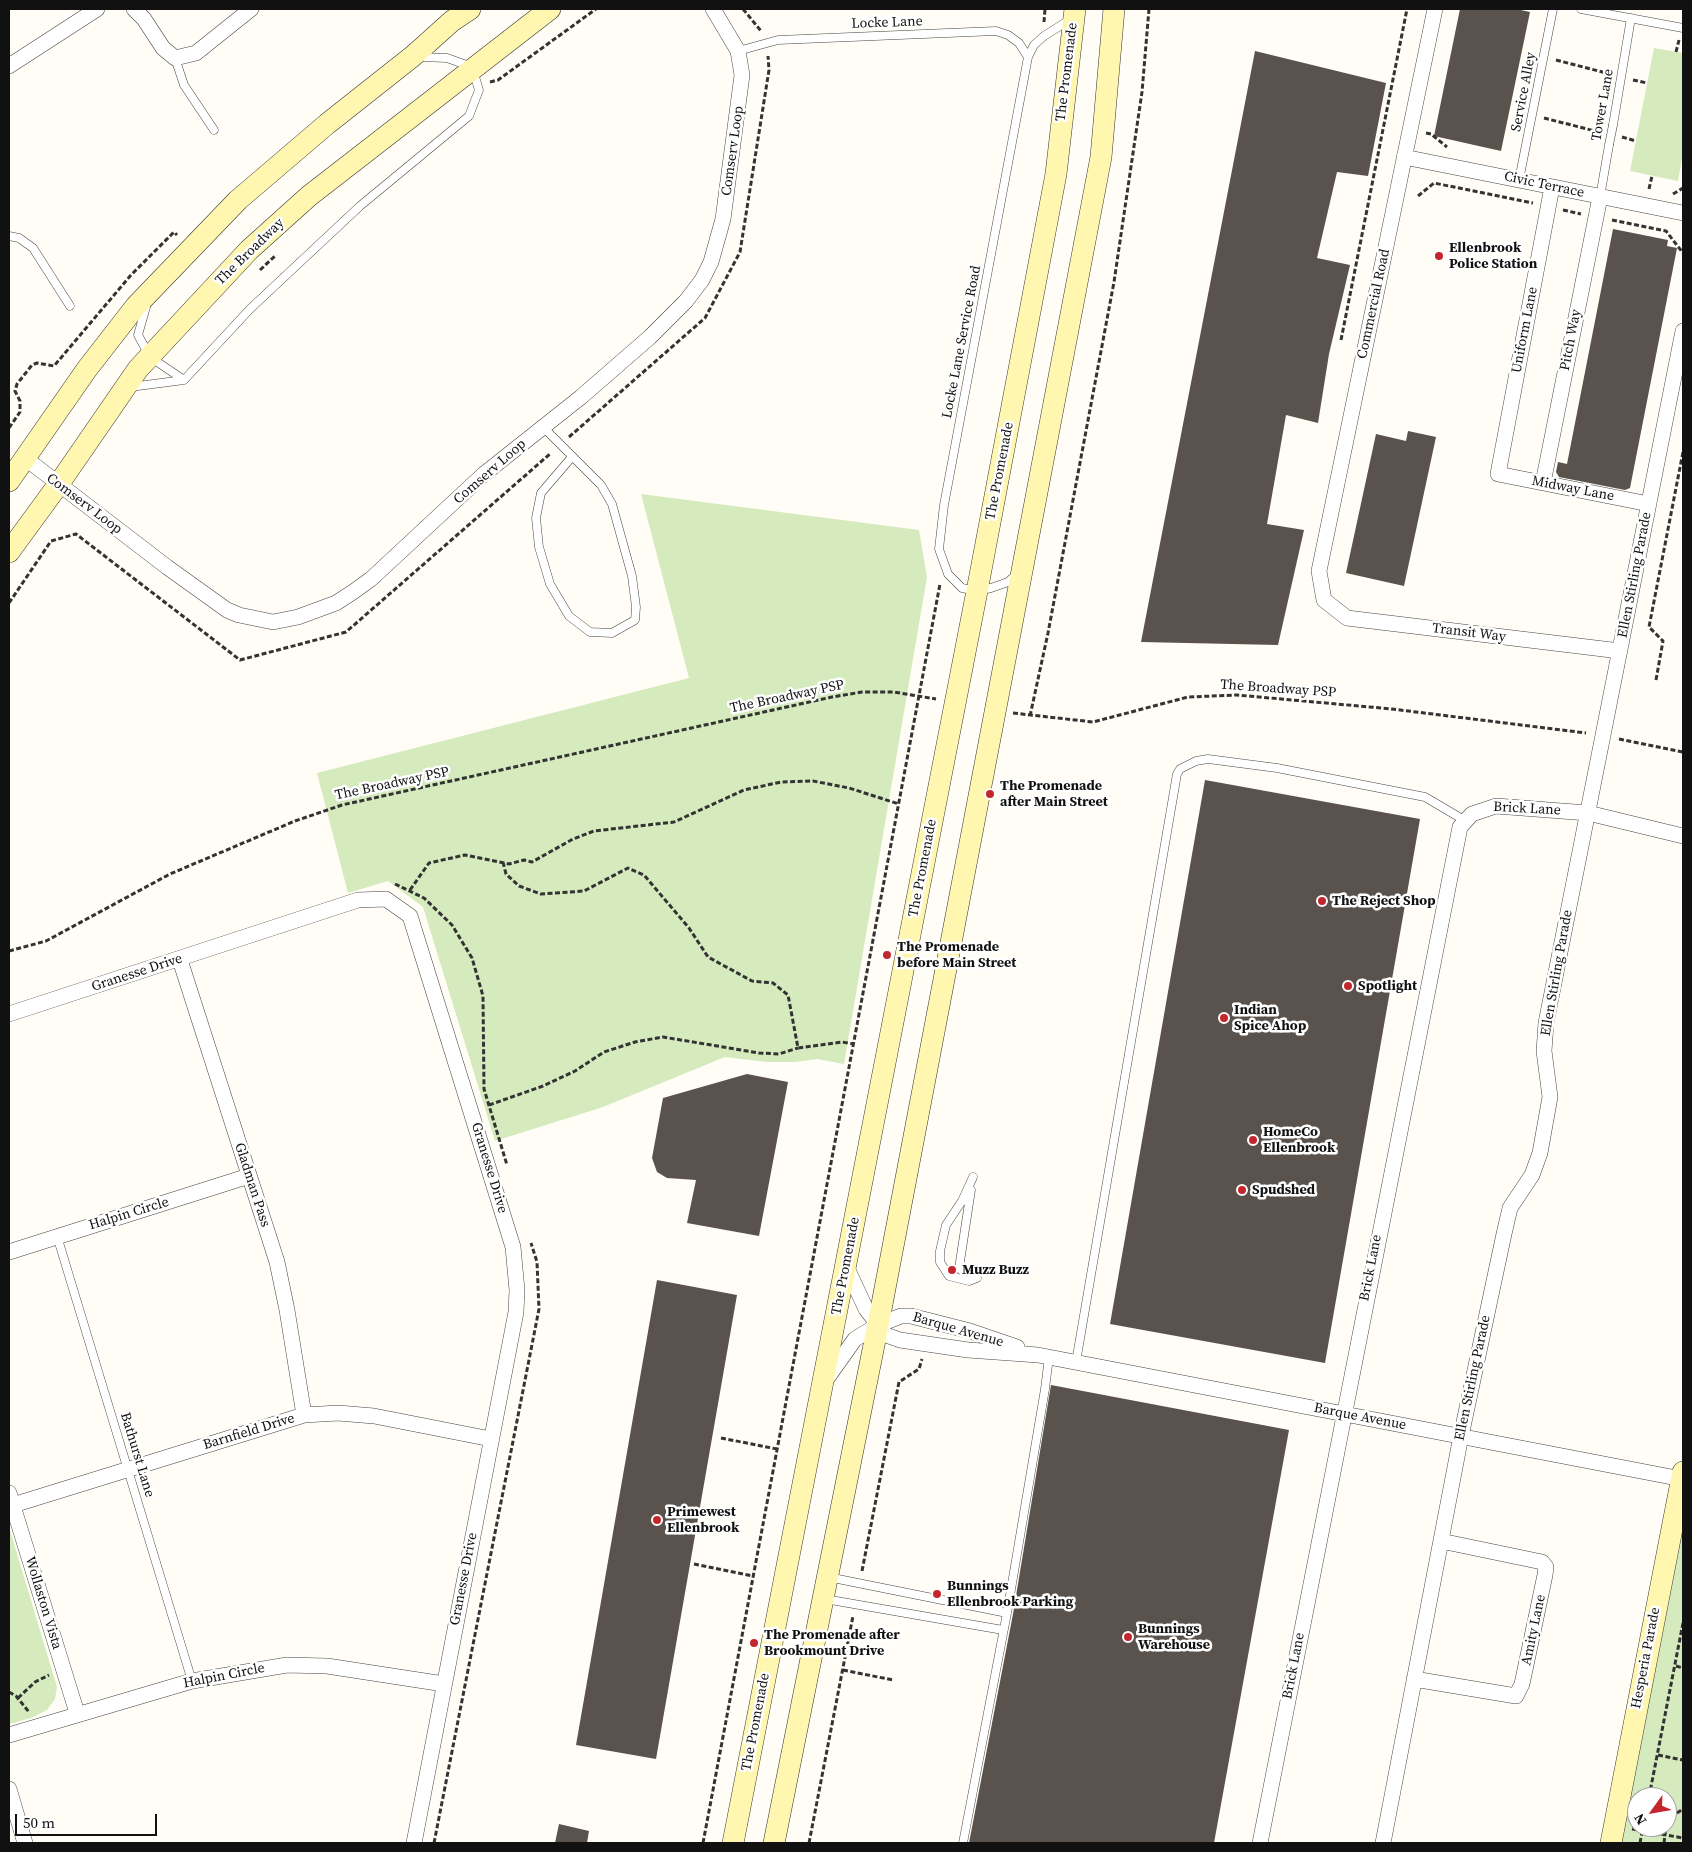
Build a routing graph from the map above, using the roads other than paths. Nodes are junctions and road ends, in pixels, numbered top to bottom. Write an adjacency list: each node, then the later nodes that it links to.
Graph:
1 (97, 9): 18 (street)
2 (134, 9): 17 (street)
3 (251, 9): 17 (street)
4 (470, 9): 15 (main road)
5 (550, 9): 19 (main road, The Broadway)
6 (713, 9): 14 (street, Comserv Loop)
7 (1114, 9): 42 (main road)
8 (1435, 9): 21 (street, Commercial Road)
9 (1552, 9): 22 (lane, Service Alley)
10 (1581, 9): 12 (lane)
11 (1074, 13): 16 (lane, Locke Lane Service Road); 43 (main road, The Promenade)
12 (1631, 18): 13 (lane); 24 (lane, Tower Lane, bridge)
13 (1683, 28)
14 (738, 51): 16 (lane, Locke Lane); 33 (street, Comserv Loop)
15 (413, 56): 19 (lane); 27 (main road)
16 (1028, 57): 43 (lane, Locke Lane Service Road)
17 (175, 58): 20 (lane)
18 (9, 66)
19 (472, 68): 30 (main road, The Broadway); 31 (lane)
20 (214, 130)
21 (1404, 157): 22 (street, Civic Terrace); 44 (street, Commercial Road)
22 (1519, 180): 23 (street, Civic Terrace)
23 (1552, 187): 24 (street, Civic Terrace); 36 (street, Uniform Lane)
24 (1600, 197): 25 (street, Civic Terrace); 38 (street, Pitch Way)
25 (1683, 213)
26 (9, 236): 28 (lane)
27 (158, 282): 30 (lane); 34 (main road)
28 (70, 306)
29 (1683, 331): 40 (street, Ellen Stirling Parade)
30 (150, 357): 31 (lane); 32 (main road, The Broadway)
31 (184, 380): 32 (lane)
32 (124, 388): 39 (main road, The Broadway)
33 (543, 427): 35 (lane); 39 (street, Comserv Loop)
34 (25, 458): 37 (main road); 39 (street, Comserv Loop)
35 (571, 458): 35 (lane)
36 (1498, 474): 38 (street, Midway Lane)
37 (9, 481)
38 (1543, 483): 40 (street, Midway Lane)
39 (58, 485): 41 (main road, The Broadway)
40 (1649, 504): 45 (street, Ellen Stirling Parade)
41 (9, 552)
42 (1022, 571): 43 (lane); 56 (main road)
43 (977, 591): 54 (main road, The Promenade)
44 (1324, 600): 45 (street, Transit Way)
45 (1620, 651): 46 (street, Ellen Stirling Parade)
46 (1588, 813): 47 (street, Brick Lane); 48 (street, Brick Lane); 62 (street, Ellen Stirling Parade)
47 (1464, 820): 58 (lane); 60 (street, Brick Lane)
48 (1683, 836)
49 (180, 960): 50 (street, Granesse Drive); 51 (street, Gladman Pass); 63 (street, Granesse Drive)
50 (9, 1014)
51 (249, 1176): 52 (street, Halpin Circle); 61 (street, Gladman Pass)
52 (56, 1236): 53 (street, Halpin Circle); 64 (lane, Bathurst Lane)
53 (9, 1252)
54 (846, 1266): 56 (street, Barque Avenue); 59 (main road, The Promenade)
55 (978, 1278): 55 (lane)
56 (878, 1325): 57 (street, Barque Avenue); 57 (street, Barque Avenue); 59 (street, Barque Avenue); 68 (main road)
57 (1043, 1356): 58 (street, Barque Avenue); 70 (lane)
58 (1076, 1362): 60 (street, Barque Avenue)
59 (822, 1387): 81 (main road, The Promenade)
60 (1342, 1413): 62 (street, Barque Avenue); 84 (street, Brick Lane)
61 (304, 1415): 63 (street, Barnfield Drive); 64 (street, Barnfield Drive)
62 (1461, 1436): 65 (street, Barque Avenue); 67 (street, Ellen Stirling Parade)
63 (491, 1439): 74 (street, Granesse Drive)
64 (129, 1470): 66 (street, Barnfield Drive); 73 (lane, Bathurst Lane)
65 (1682, 1476): 78 (main road, Hesperia Parade)
66 (11, 1499): 75 (street, Wollaston Vista)
67 (1441, 1541): 72 (street, Ellen Stirling Parade); 72 (street, Amity Lane)
68 (828, 1576): 69 (main road); 70 (lane)
69 (825, 1599): 71 (lane); 82 (main road)
70 (1007, 1613): 71 (lane)
71 (1003, 1630): 83 (lane)
72 (1414, 1679): 85 (street, Ellen Stirling Parade)
73 (192, 1681): 74 (street, Halpin Circle); 75 (street, Halpin Circle)
74 (444, 1684): 80 (street, Granesse Drive)
75 (77, 1713): 76 (street, Halpin Circle)
76 (9, 1735)
77 (9, 1789): 79 (street)
78 (1612, 1834)
79 (25, 1843)
80 (414, 1843)
81 (733, 1843)
82 (774, 1843)
83 (963, 1843)
84 (1260, 1843)
85 (1383, 1843)

